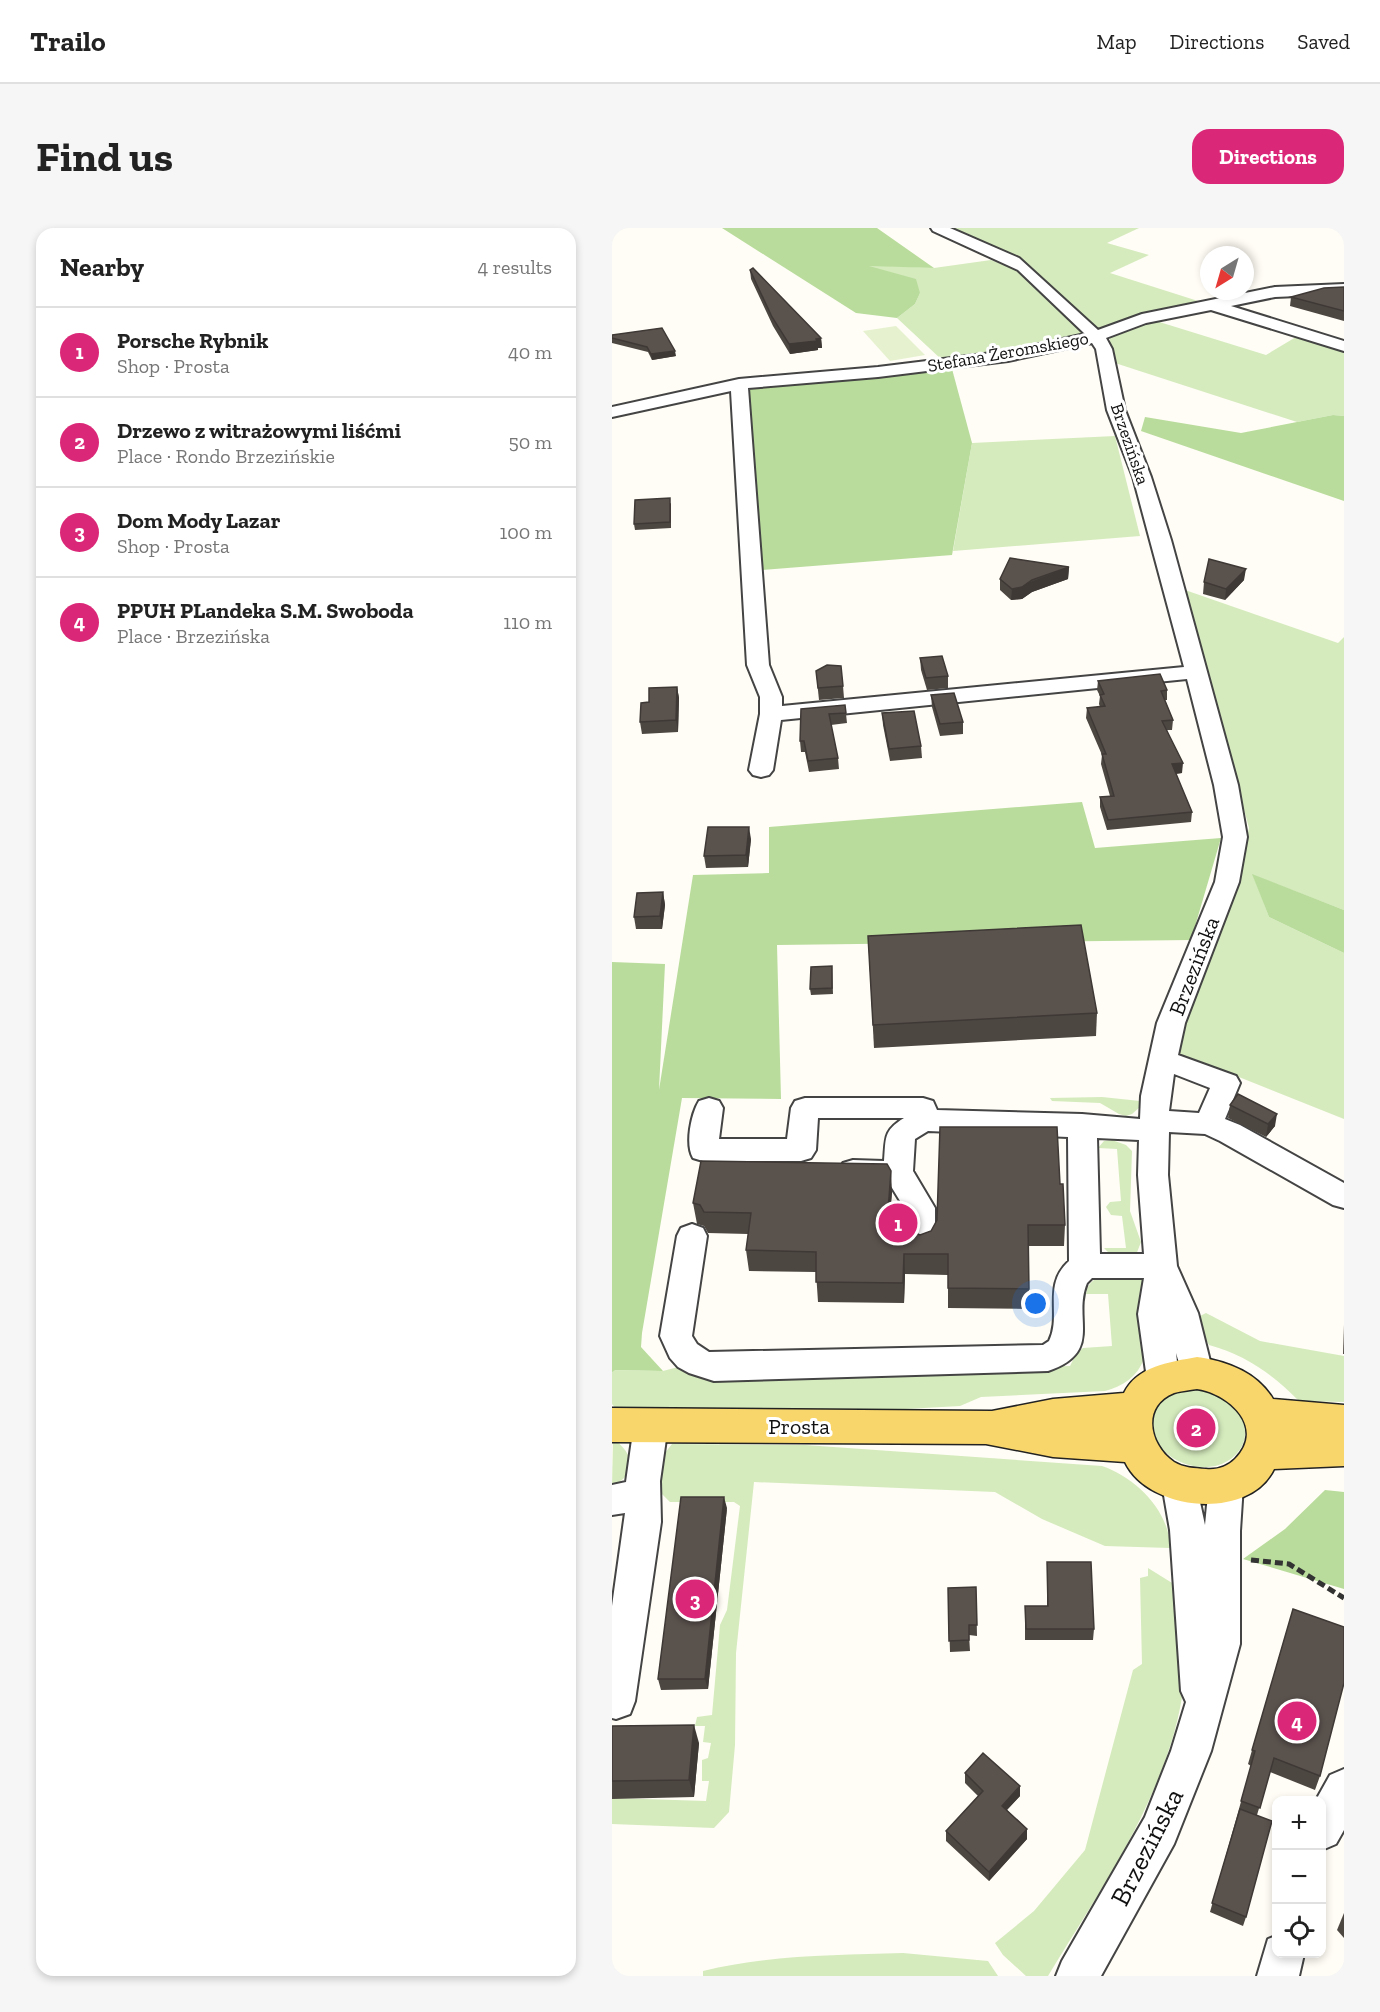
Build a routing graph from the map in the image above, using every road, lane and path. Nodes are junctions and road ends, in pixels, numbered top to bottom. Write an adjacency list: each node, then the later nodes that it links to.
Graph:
1 (938, 228): 4 (street, Brzezińska)
2 (1344, 289): 3 (street, Stefana Żeromskiego)
3 (1214, 305): 4 (street, Stefana Żeromskiego); 5 (street)
4 (1097, 337): 6 (street, Stefana Żeromskiego); 8 (street, Brzezińska)
5 (1344, 346)
6 (739, 384): 7 (street, Stefana Żeromskiego); 9 (street)
7 (612, 412)
8 (1196, 672): 9 (street); 11 (street, Brzezińska)
9 (771, 714): 10 (street)
10 (761, 770)
11 (1163, 1060): 14 (street); 16 (street, Brzezińska)
12 (709, 1108): 13 (street)
13 (923, 1120): 15 (street); 18 (street)
14 (1208, 1124): 16 (street); 19 (street)
15 (1082, 1125): 16 (street); 22 (street)
16 (1154, 1125): 23 (street, Brzezińska)
17 (814, 1170): 18 (street)
18 (898, 1172): 21 (street)
19 (1344, 1197)
20 (692, 1236): 22 (street)
21 (920, 1241)
22 (1085, 1266): 23 (street)
23 (1161, 1266): 24 (street, Brzezińska)
24 (1180, 1376): 25 (main road); 29 (main road)
25 (1262, 1414): 26 (main road); 31 (main road)
26 (1344, 1422)
27 (612, 1425): 28 (main road, Prosta)
28 (651, 1425): 29 (main road, Prosta); 34 (street)
29 (1135, 1427): 32 (main road)
30 (1344, 1449): 31 (main road)
31 (1263, 1452): 33 (main road)
32 (1179, 1484): 33 (main road); 35 (street, Brzezińska)
33 (1226, 1485): 35 (street, Brzezińska)
34 (628, 1497): 37 (street)
35 (1222, 1566): 36 (path); 41 (street, Brzezińska)
36 (1344, 1598)
37 (616, 1701)
38 (1344, 1789): 39 (street)
39 (1326, 1823)
40 (1282, 1958): 42 (street)
41 (1077, 1976)
42 (1278, 1976)

